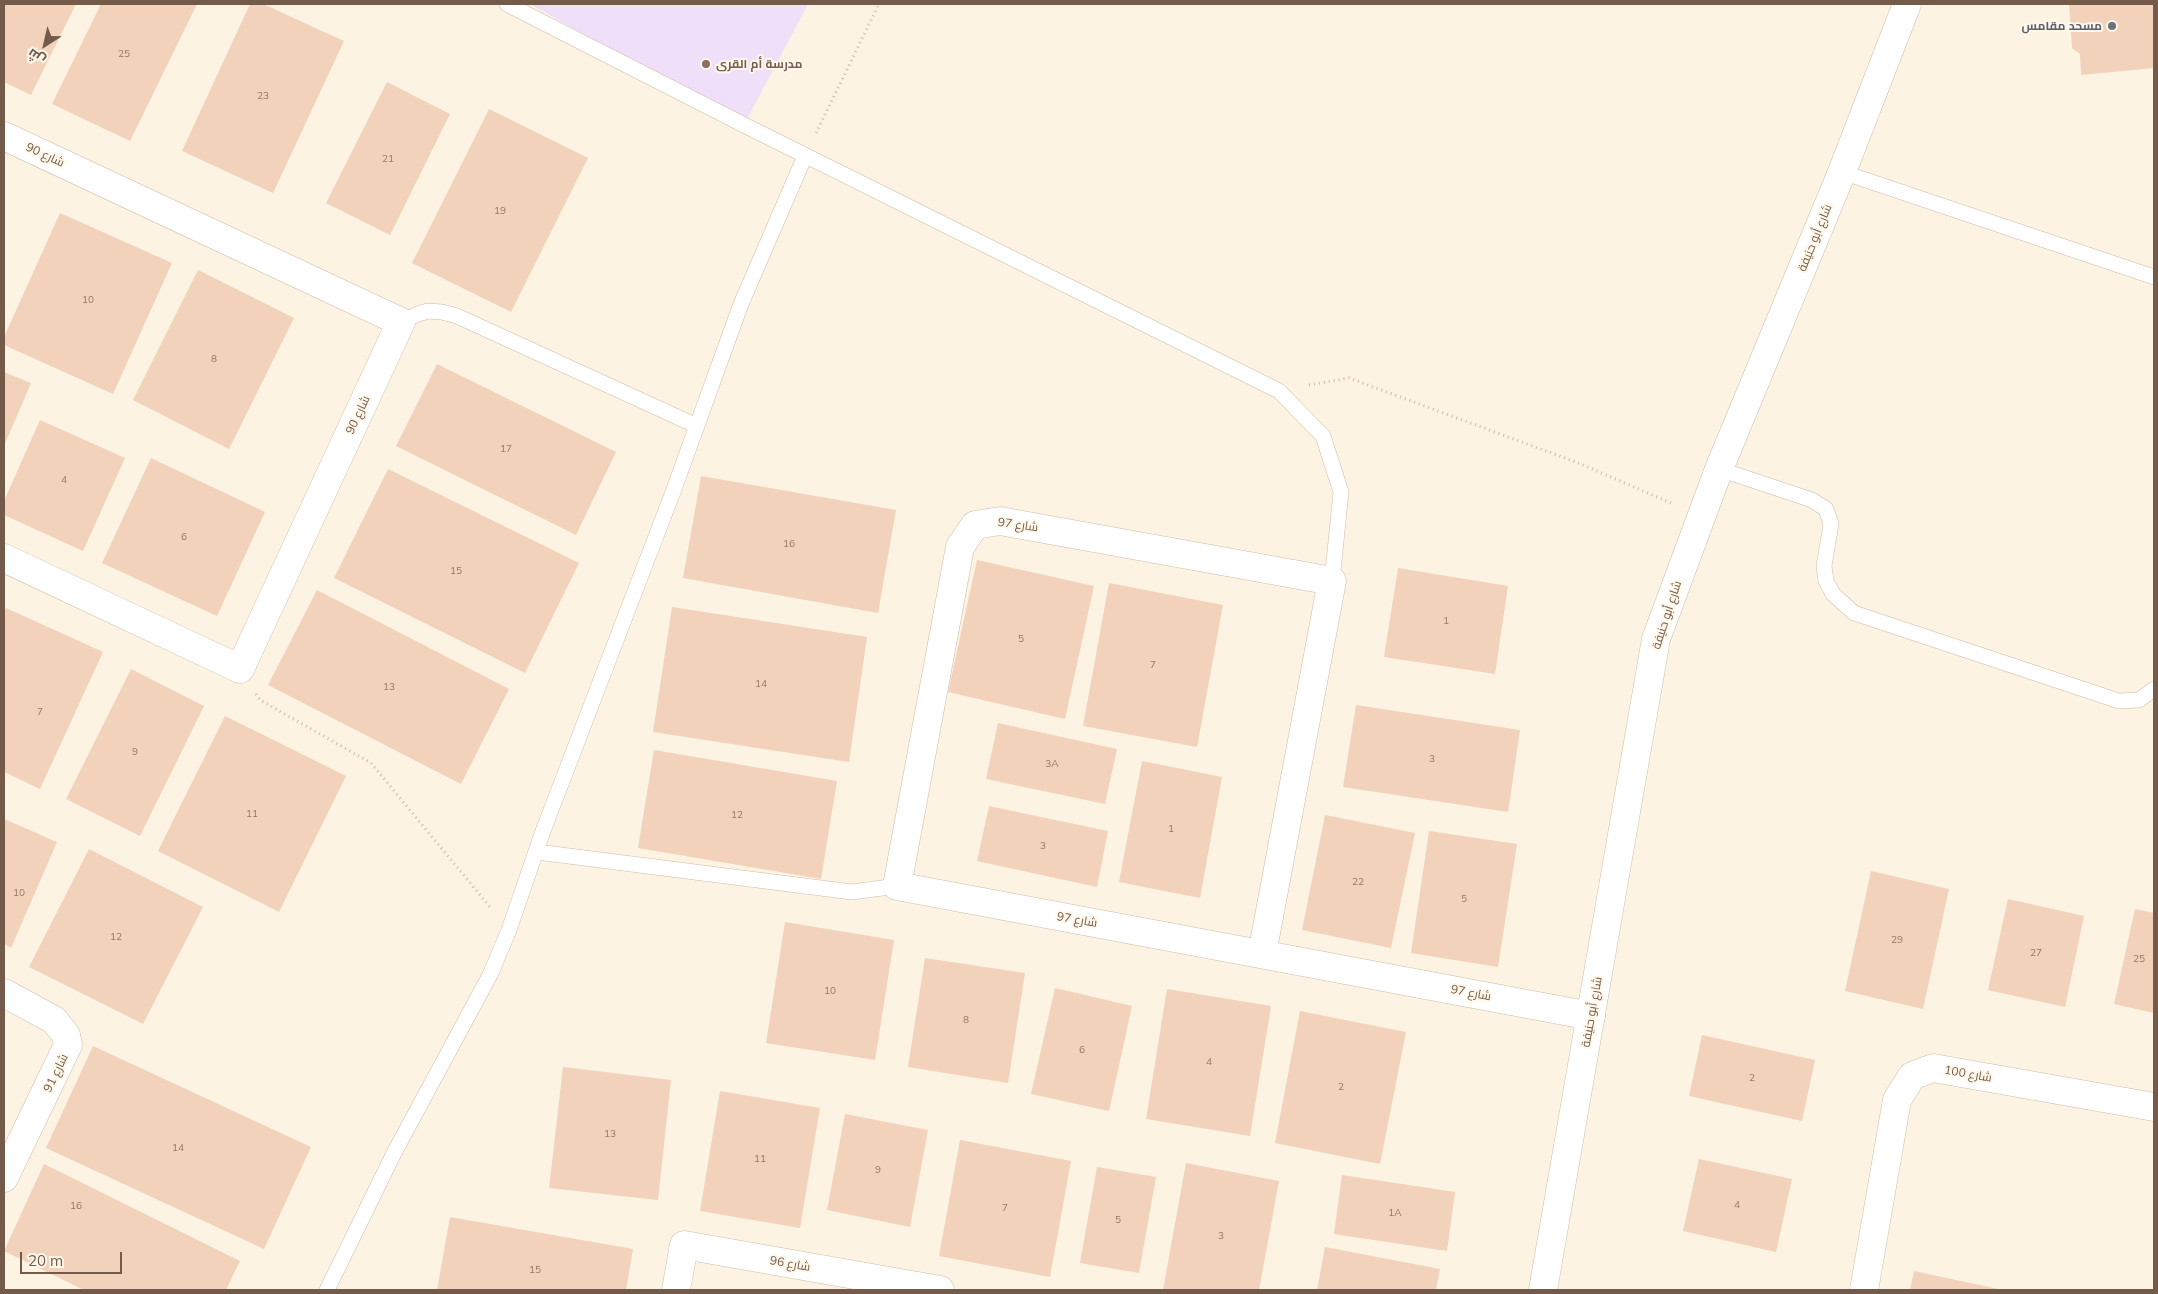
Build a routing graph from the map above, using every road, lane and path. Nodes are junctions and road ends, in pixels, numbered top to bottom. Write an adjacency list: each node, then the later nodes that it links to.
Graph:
1 (507, 4): 5 (lane)
2 (879, 4): 5 (path)
3 (1907, 4): 6 (street, شارع أبو حنيفة)
4 (4, 136): 8 (street, شارع 90)
5 (805, 156): 9 (lane); 10 (lane)
6 (1842, 172): 7 (lane); 11 (street, شارع أبو حنيفة)
7 (2154, 277)
8 (401, 322): 10 (lane); 15 (street, شارع 90)
9 (1279, 391): 12 (path); 14 (lane)
10 (697, 426): 17 (lane)
11 (1719, 469): 12 (street, شارع أبو حنيفة); 16 (lane)
12 (1702, 516): 22 (street, شارع أبو حنيفة)
13 (4, 558): 15 (street)
14 (1332, 581): 18 (street, شارع 97); 20 (street)
15 (240, 669): 19 (path)
16 (2154, 689)
17 (536, 852): 18 (lane); 19 (lane)
18 (896, 886): 20 (street, شارع 97)
19 (509, 930): 25 (lane)
20 (1262, 954): 22 (street, شارع 97)
21 (4, 993): 24 (street, شارع 91)
22 (1592, 1016): 28 (street, شارع أبو حنيفة)
23 (2154, 1108): 29 (street, شارع 100)
24 (4, 1178)
25 (327, 1290)
26 (676, 1290): 27 (street, شارع 96)
27 (940, 1290)
28 (1544, 1290)
29 (1864, 1290)

